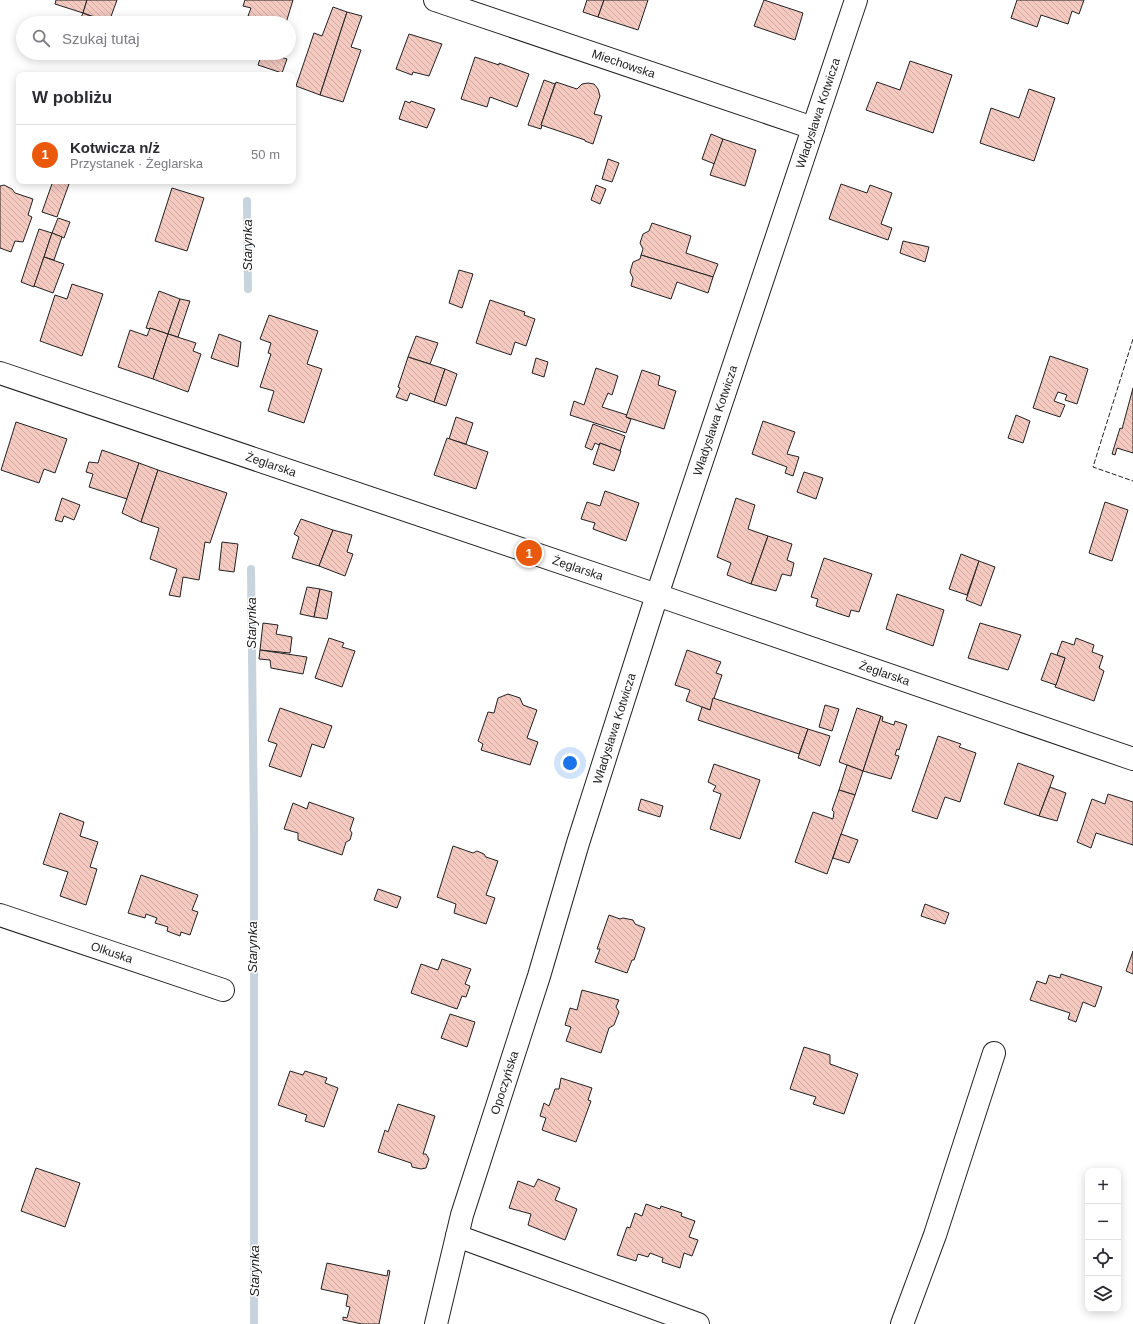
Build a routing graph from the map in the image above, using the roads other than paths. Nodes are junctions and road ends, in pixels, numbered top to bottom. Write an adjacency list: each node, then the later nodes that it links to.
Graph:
1 (435, 0): 3 (street, Miechowska)
2 (856, 0): 3 (street, Władysława Kotwicza)
3 (813, 128): 5 (street, Władysława Kotwicza)
4 (0, 373): 5 (street, Żeglarska)
5 (656, 595): 6 (street, Żeglarska); 7 (street, Władysława Kotwicza)
6 (1133, 759)
7 (578, 843): 11 (street, Opoczyńska)
8 (0, 915): 9 (street, Olkuska)
9 (223, 990)
10 (994, 1053): 14 (street)
11 (457, 1236): 12 (street, Opoczyńska); 13 (street)
12 (436, 1324)
13 (698, 1324)
14 (902, 1324)

